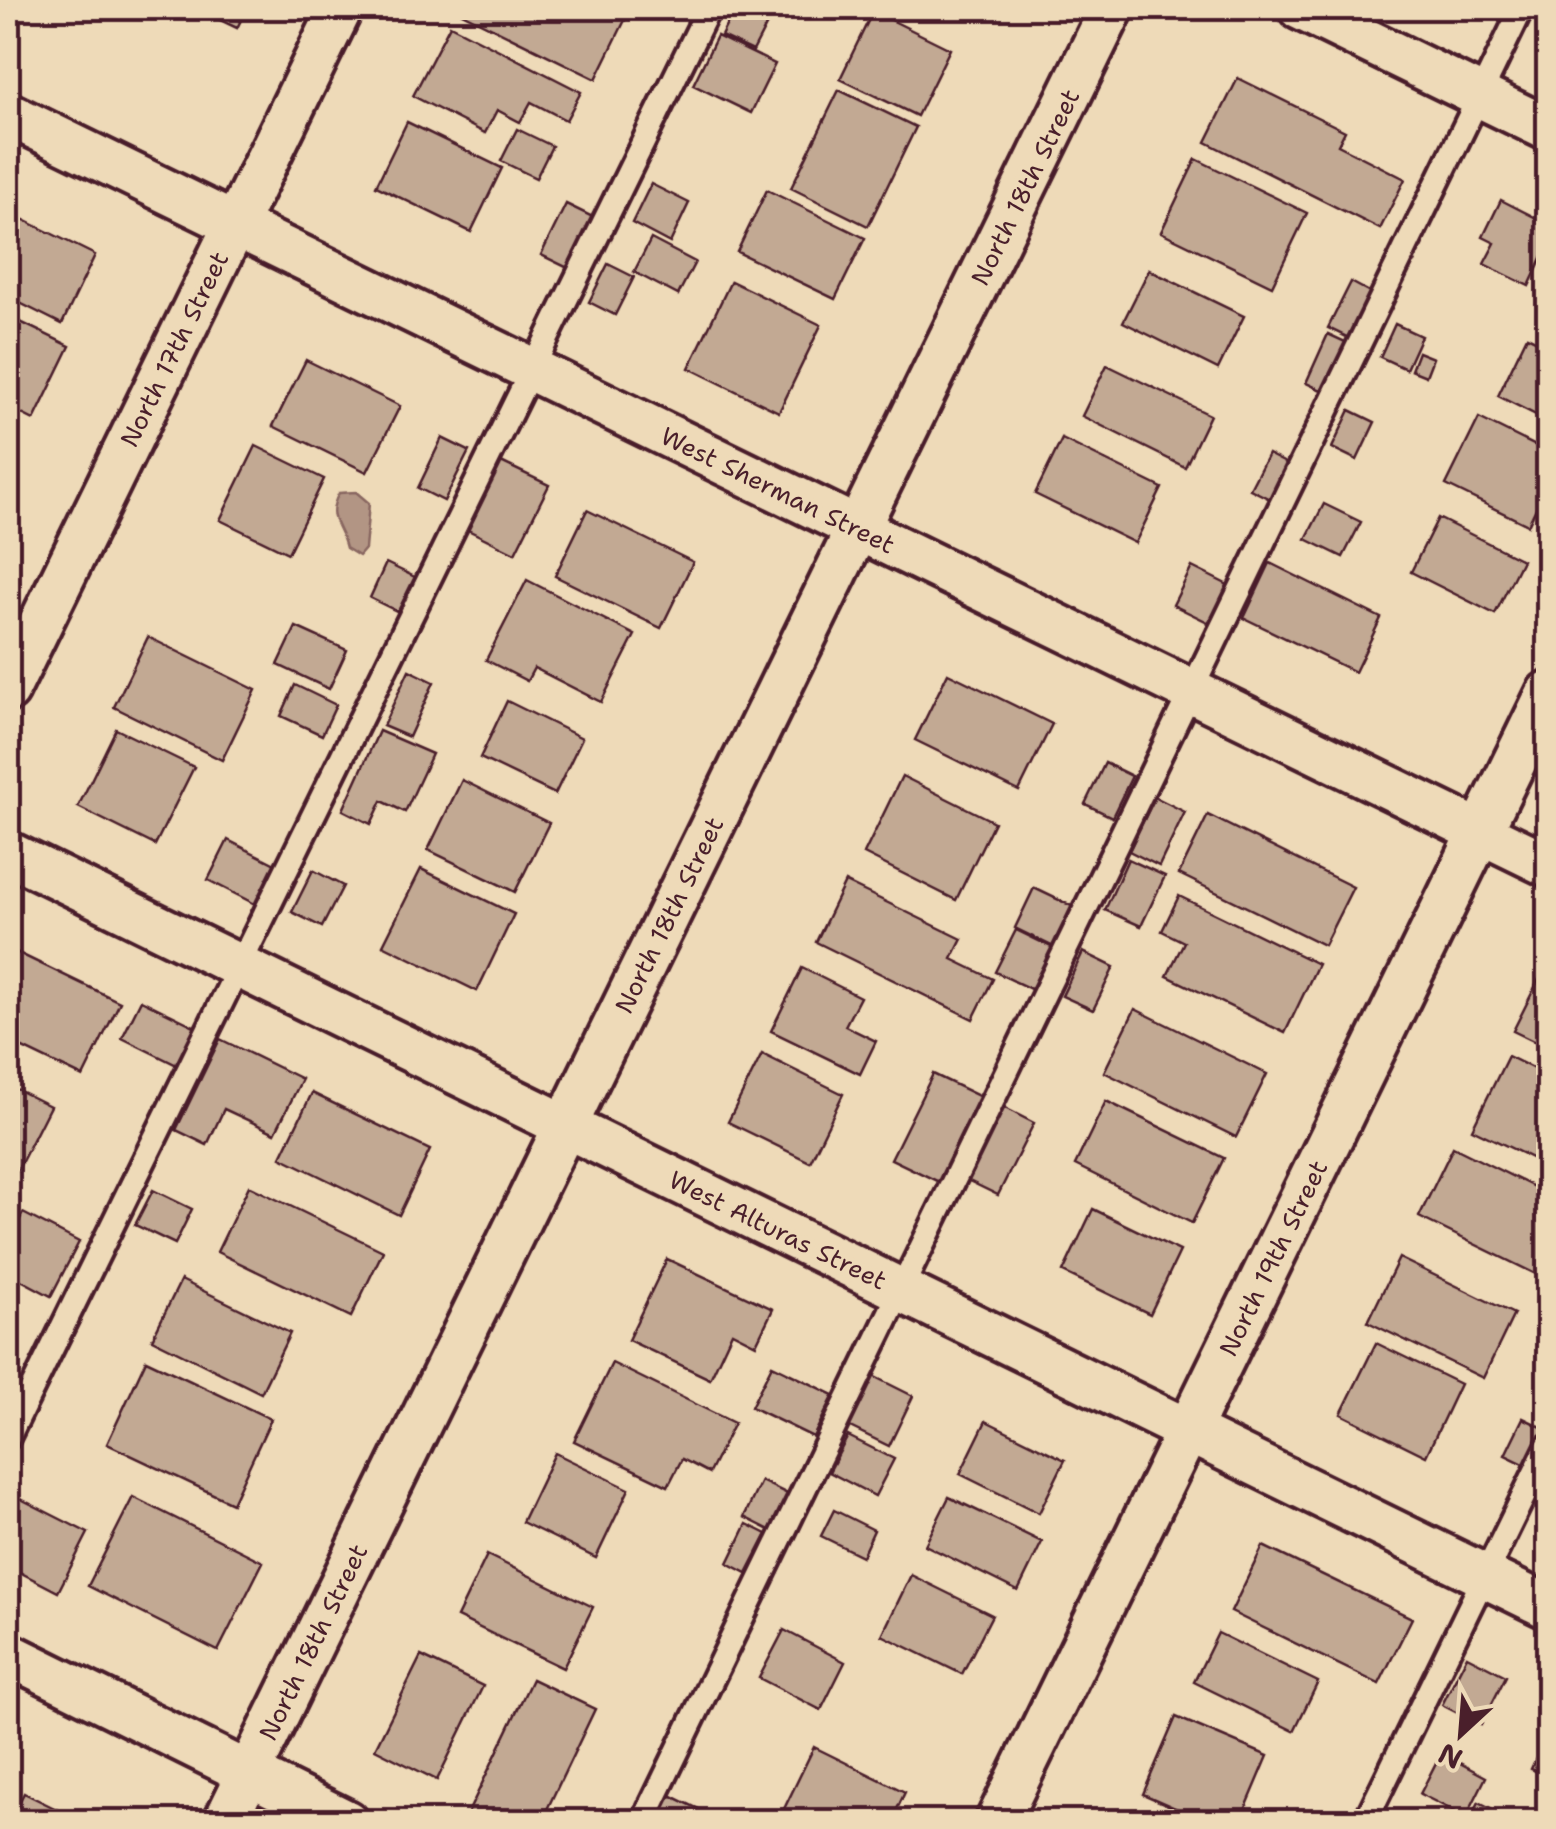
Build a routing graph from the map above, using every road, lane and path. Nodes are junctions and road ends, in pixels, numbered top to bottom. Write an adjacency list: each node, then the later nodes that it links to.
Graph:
1 (341, 8): 9 (street, North 17th Street)
2 (710, 8): 10 (lane)
3 (1112, 8): 11 (street, North 18th Street)
4 (1300, 8): 6 (street)
5 (1522, 8): 6 (lane)
6 (1480, 95): 8 (street); 13 (lane)
7 (8, 114): 9 (street, West Sherman Street)
8 (1548, 129)
9 (235, 225): 10 (street, West Sherman Street); 12 (street, North 17th Street)
10 (530, 369): 11 (street, West Sherman Street); 18 (lane)
11 (858, 528): 13 (street, West Sherman Street); 19 (street, North 18th Street)
12 (8, 690)
13 (1190, 690): 15 (street, West Sherman Street); 20 (lane)
14 (1548, 693): 15 (street, North 19th Street)
15 (1480, 832): 17 (street, West Sherman Street); 21 (street, North 19th Street)
16 (8, 853): 18 (street, West Alturas Street)
17 (1548, 865)
18 (240, 967): 19 (street, West Alturas Street); 22 (lane)
19 (566, 1126): 20 (street, West Alturas Street); 27 (street, North 18th Street)
20 (900, 1290): 21 (street, West Alturas Street); 30 (lane)
21 (1190, 1431): 24 (street, West Alturas Street); 31 (street, North 19th Street)
22 (8, 1438)
23 (1548, 1446): 24 (lane)
24 (1485, 1576): 25 (street, West Alturas Street); 32 (lane)
25 (1548, 1607)
26 (8, 1654): 27 (street)
27 (248, 1772): 28 (street, North 18th Street); 29 (street)
28 (224, 1822)
29 (347, 1822)
30 (643, 1822)
31 (997, 1822)
32 (1365, 1822)

